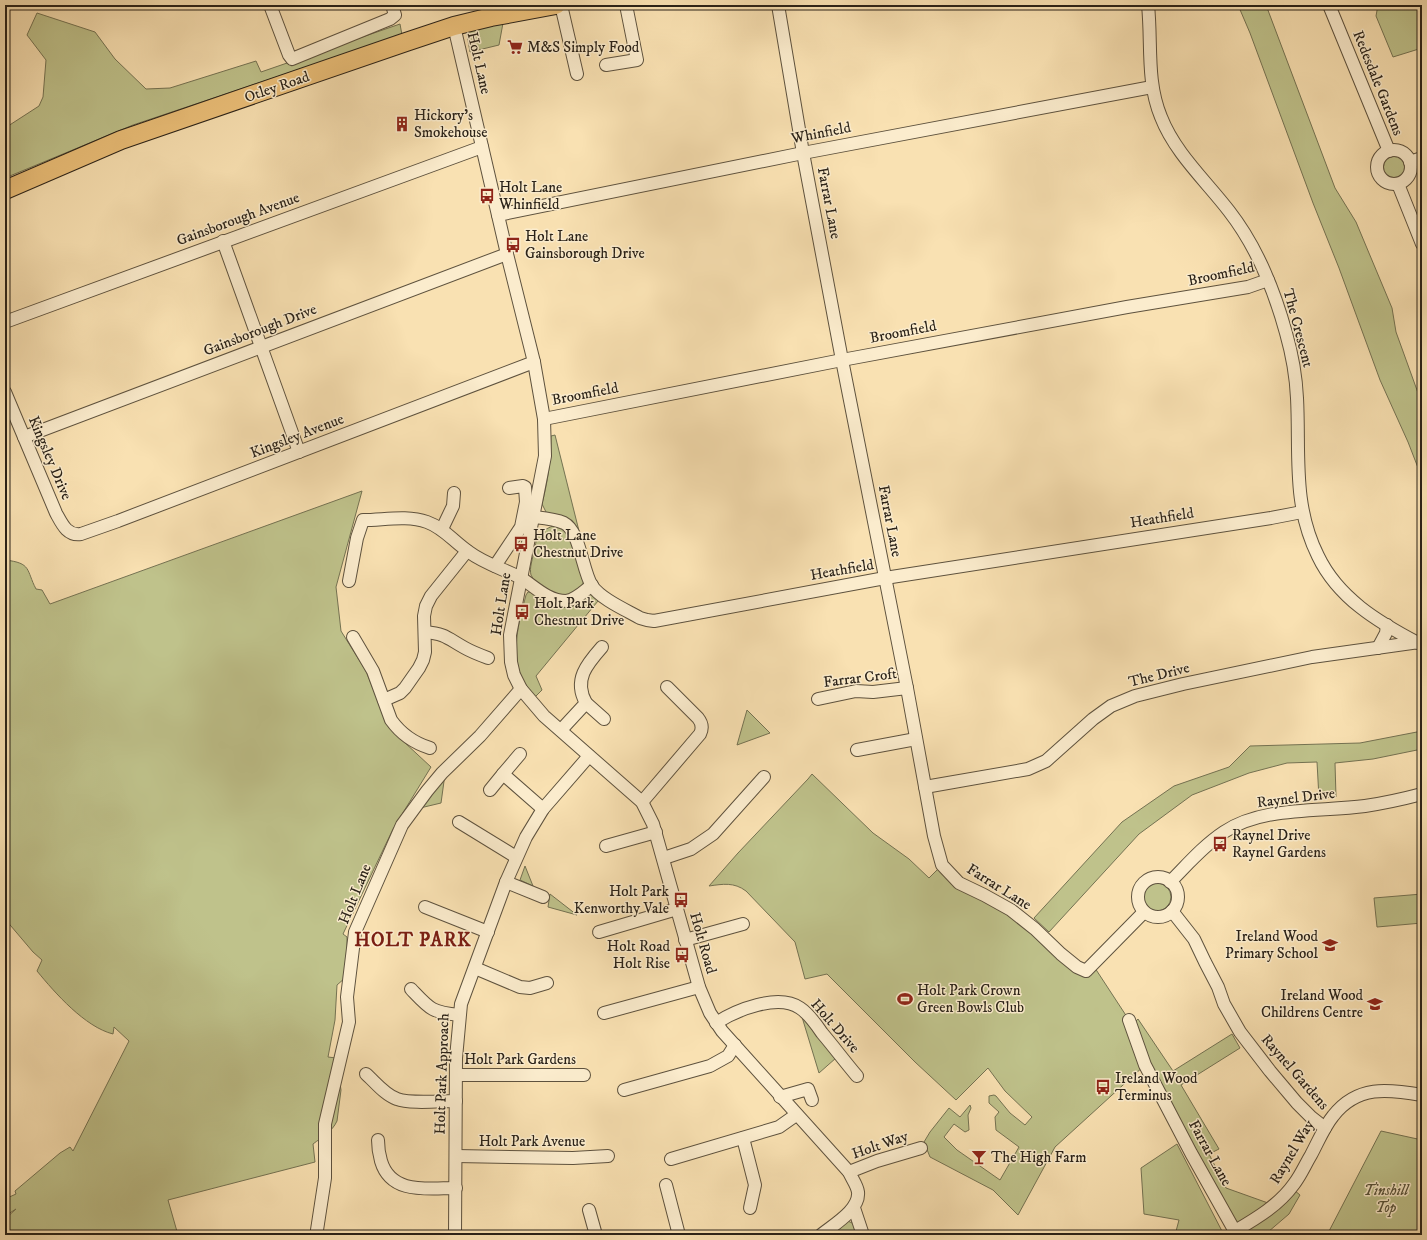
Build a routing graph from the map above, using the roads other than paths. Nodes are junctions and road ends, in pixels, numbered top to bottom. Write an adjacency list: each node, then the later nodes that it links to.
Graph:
1 (270, 5): 2 (street)
2 (392, 5)
3 (556, 5): 9 (highway, Otley Road)
4 (561, 5): 11 (street)
5 (626, 5): 10 (street)
6 (778, 5): 15 (street, Farrar Lane)
7 (1148, 5): 12 (street, The Crescent)
8 (1329, 5): 14 (street, Redesdale Gardens)
9 (454, 26): 13 (street, Holt Lane); 19 (highway, Otley Road)
10 (606, 64)
11 (577, 74)
12 (1152, 87): 15 (street, Whinfield); 24 (street, The Crescent)
13 (482, 147): 20 (street, Holt Lane); 21 (street, Gainsborough Avenue)
14 (1389, 151): 17 (street, Redesdale Gardens); 18 (street, Redesdale Gardens)
15 (803, 153): 20 (street, Whinfield); 27 (street, Farrar Lane)
16 (1422, 158): 17 (street)
17 (1410, 162): 18 (street)
18 (1398, 184): 22 (street)
19 (5, 190)
20 (498, 216): 23 (street, Holt Lane)
21 (223, 241): 25 (street, Gainsborough Avenue); 26 (street)
22 (1422, 244)
23 (507, 254): 26 (street, Gainsborough Drive); 28 (street, Holt Lane)
24 (1268, 280): 27 (street, Broomfield); 35 (street, The Crescent)
25 (5, 322)
26 (261, 347): 31 (street, Gainsborough Drive); 32 (street)
27 (842, 360): 30 (street, Broomfield); 42 (street, Farrar Lane)
28 (534, 362): 30 (street, Holt Lane); 32 (street, Kingsley Avenue)
29 (5, 392): 31 (street, Kingsley Drive)
30 (544, 419): 36 (street, Holt Lane)
31 (24, 437): 38 (street, Kingsley Drive)
32 (300, 452): 38 (street, Kingsley Avenue)
33 (509, 488): 40 (street)
34 (454, 493): 37 (street)
35 (1302, 512): 42 (street, Heathfield); 45 (street, The Crescent)
36 (534, 517): 41 (street, Holt Lane); 44 (street, Heathfield)
37 (442, 529): 39 (street); 43 (street)
38 (70, 533)
39 (466, 551): 40 (street); 46 (street)
40 (494, 566): 41 (street)
41 (521, 578): 44 (street); 54 (street, Holt Lane)
42 (885, 578): 44 (street, Heathfield); 53 (street, Farrar Lane)
43 (350, 582)
44 (592, 584)
45 (1386, 625): 48 (street, The Crescent); 50 (street)
46 (425, 632): 51 (street); 56 (street)
47 (353, 637): 56 (street)
48 (1420, 642): 50 (street, The Drive)
49 (602, 647): 57 (street)
50 (1378, 648): 67 (street, The Drive)
51 (488, 658)
52 (667, 687): 70 (street)
53 (907, 688): 55 (street, Farrar Croft); 60 (street, Farrar Lane)
54 (521, 689): 59 (street, Holt Road); 121 (street, Holt Lane)
55 (818, 699)
56 (384, 700): 61 (street)
57 (586, 703): 58 (street); 59 (street)
58 (604, 719)
59 (561, 730): 64 (street, Holt Road)
60 (916, 739): 62 (street); 67 (street, Farrar Lane)
61 (430, 748)
62 (857, 750)
63 (520, 754): 65 (street)
64 (590, 756): 70 (street, Holt Road); 71 (street, Holt Park Approach)
65 (503, 774): 68 (street); 71 (street)
66 (764, 777): 76 (street)
67 (925, 787): 83 (street, Farrar Lane)
68 (490, 790)
69 (1422, 794): 78 (street, Raynel Drive)
70 (642, 802): 73 (street, Holt Road)
71 (543, 809): 75 (street, Holt Park Approach)
72 (459, 822): 75 (street)
73 (656, 832): 74 (street); 76 (street, Holt Road)
74 (606, 846)
75 (516, 857): 77 (street, Holt Park Approach)
76 (664, 858): 81 (street, Holt Road)
77 (506, 882): 79 (street); 85 (street, Holt Park Approach)
78 (1170, 882): 82 (street); 83 (street)
79 (543, 897)
80 (425, 907): 85 (street)
81 (677, 909): 86 (street); 87 (street, Holt Road)
82 (1172, 911): 83 (street); 107 (street, Raynel Gardens)
83 (1144, 912)
84 (743, 924): 87 (street)
85 (488, 932): 88 (street, Holt Park Approach)
86 (599, 932)
87 (685, 940): 90 (street, Holt Road)
88 (475, 968): 89 (street); 93 (street, Holt Park Approach)
89 (547, 983)
90 (699, 987): 92 (street); 95 (street, Holt Road)
91 (411, 989): 93 (street)
92 (604, 1013)
93 (459, 1015): 98 (street, Holt Park Approach)
94 (1129, 1020): 120 (street, Farrar Lane)
95 (716, 1023): 96 (street, Holt Road); 100 (street, Holt Drive)
96 (735, 1045): 101 (street); 103 (street, Holt Road)
97 (366, 1074): 105 (street)
98 (456, 1075): 99 (street, Holt Park Gardens); 105 (street, Holt Park Approach)
99 (584, 1075)
100 (857, 1076)
101 (624, 1090)
102 (1422, 1095): 107 (street, Raynel Way)
103 (780, 1097): 104 (street); 106 (street, Holt Road)
104 (812, 1100)
105 (456, 1102): 111 (street, Holt Park Approach)
106 (796, 1114): 108 (street); 114 (street, Holt Road)
107 (1325, 1128): 120 (street, Raynel Way)
108 (743, 1138): 113 (street); 117 (street)
109 (378, 1140): 116 (street)
110 (921, 1148): 114 (street, Holt Way)
111 (456, 1156): 112 (street, Holt Park Avenue); 116 (street, Holt Park Approach)
112 (608, 1156)
113 (671, 1159)
114 (849, 1172): 118 (street, Holt Road)
115 (666, 1185): 124 (street)
116 (456, 1188): 122 (street, Holt Park Approach)
117 (750, 1208)
118 (854, 1208): 125 (street); 126 (street)
119 (589, 1210): 123 (street)
120 (1236, 1233)
121 (317, 1235)
122 (456, 1235)
123 (596, 1235)
124 (679, 1235)
125 (821, 1235)
126 (863, 1235)

